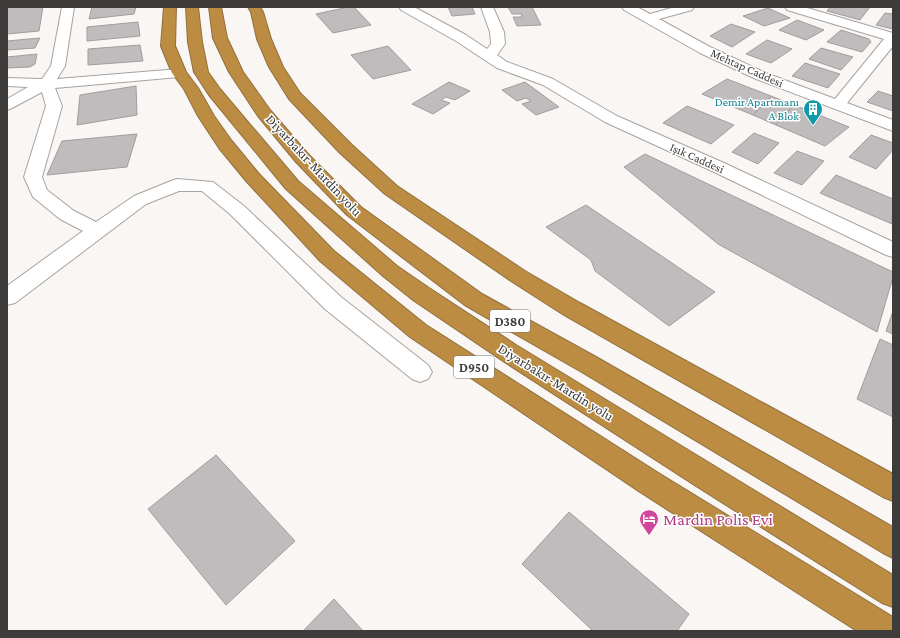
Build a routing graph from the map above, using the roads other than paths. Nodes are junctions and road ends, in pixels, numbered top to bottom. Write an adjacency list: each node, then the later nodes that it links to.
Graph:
1 (68, 7): 16 (street)
2 (170, 7): 14 (highway, D950)
3 (192, 7): 26 (highway, Diyarbakır-Mardin yolu / D380)
4 (215, 7): 25 (highway, Diyarbakır-Mardin yolu / D380)
5 (254, 7): 24 (highway)
6 (405, 7): 13 (street, Işık Caddesi)
7 (487, 7): 13 (street)
8 (628, 7): 11 (street, Mehtap Caddesi)
9 (688, 7): 11 (street)
10 (791, 7): 12 (street)
11 (650, 18): 18 (street, Mehtap Caddesi)
12 (893, 37): 18 (street)
13 (495, 61): 21 (street, Işık Caddesi)
14 (179, 74): 16 (street); 27 (highway, D950)
15 (7, 82): 16 (street)
16 (46, 84): 17 (street); 20 (street)
17 (7, 105)
18 (838, 105): 19 (street, Mehtap Caddesi)
19 (893, 126)
20 (97, 230): 22 (street); 23 (street)
21 (893, 250)
22 (7, 297)
23 (420, 372)
24 (893, 488)
25 (893, 543)
26 (893, 592)
27 (886, 631)

